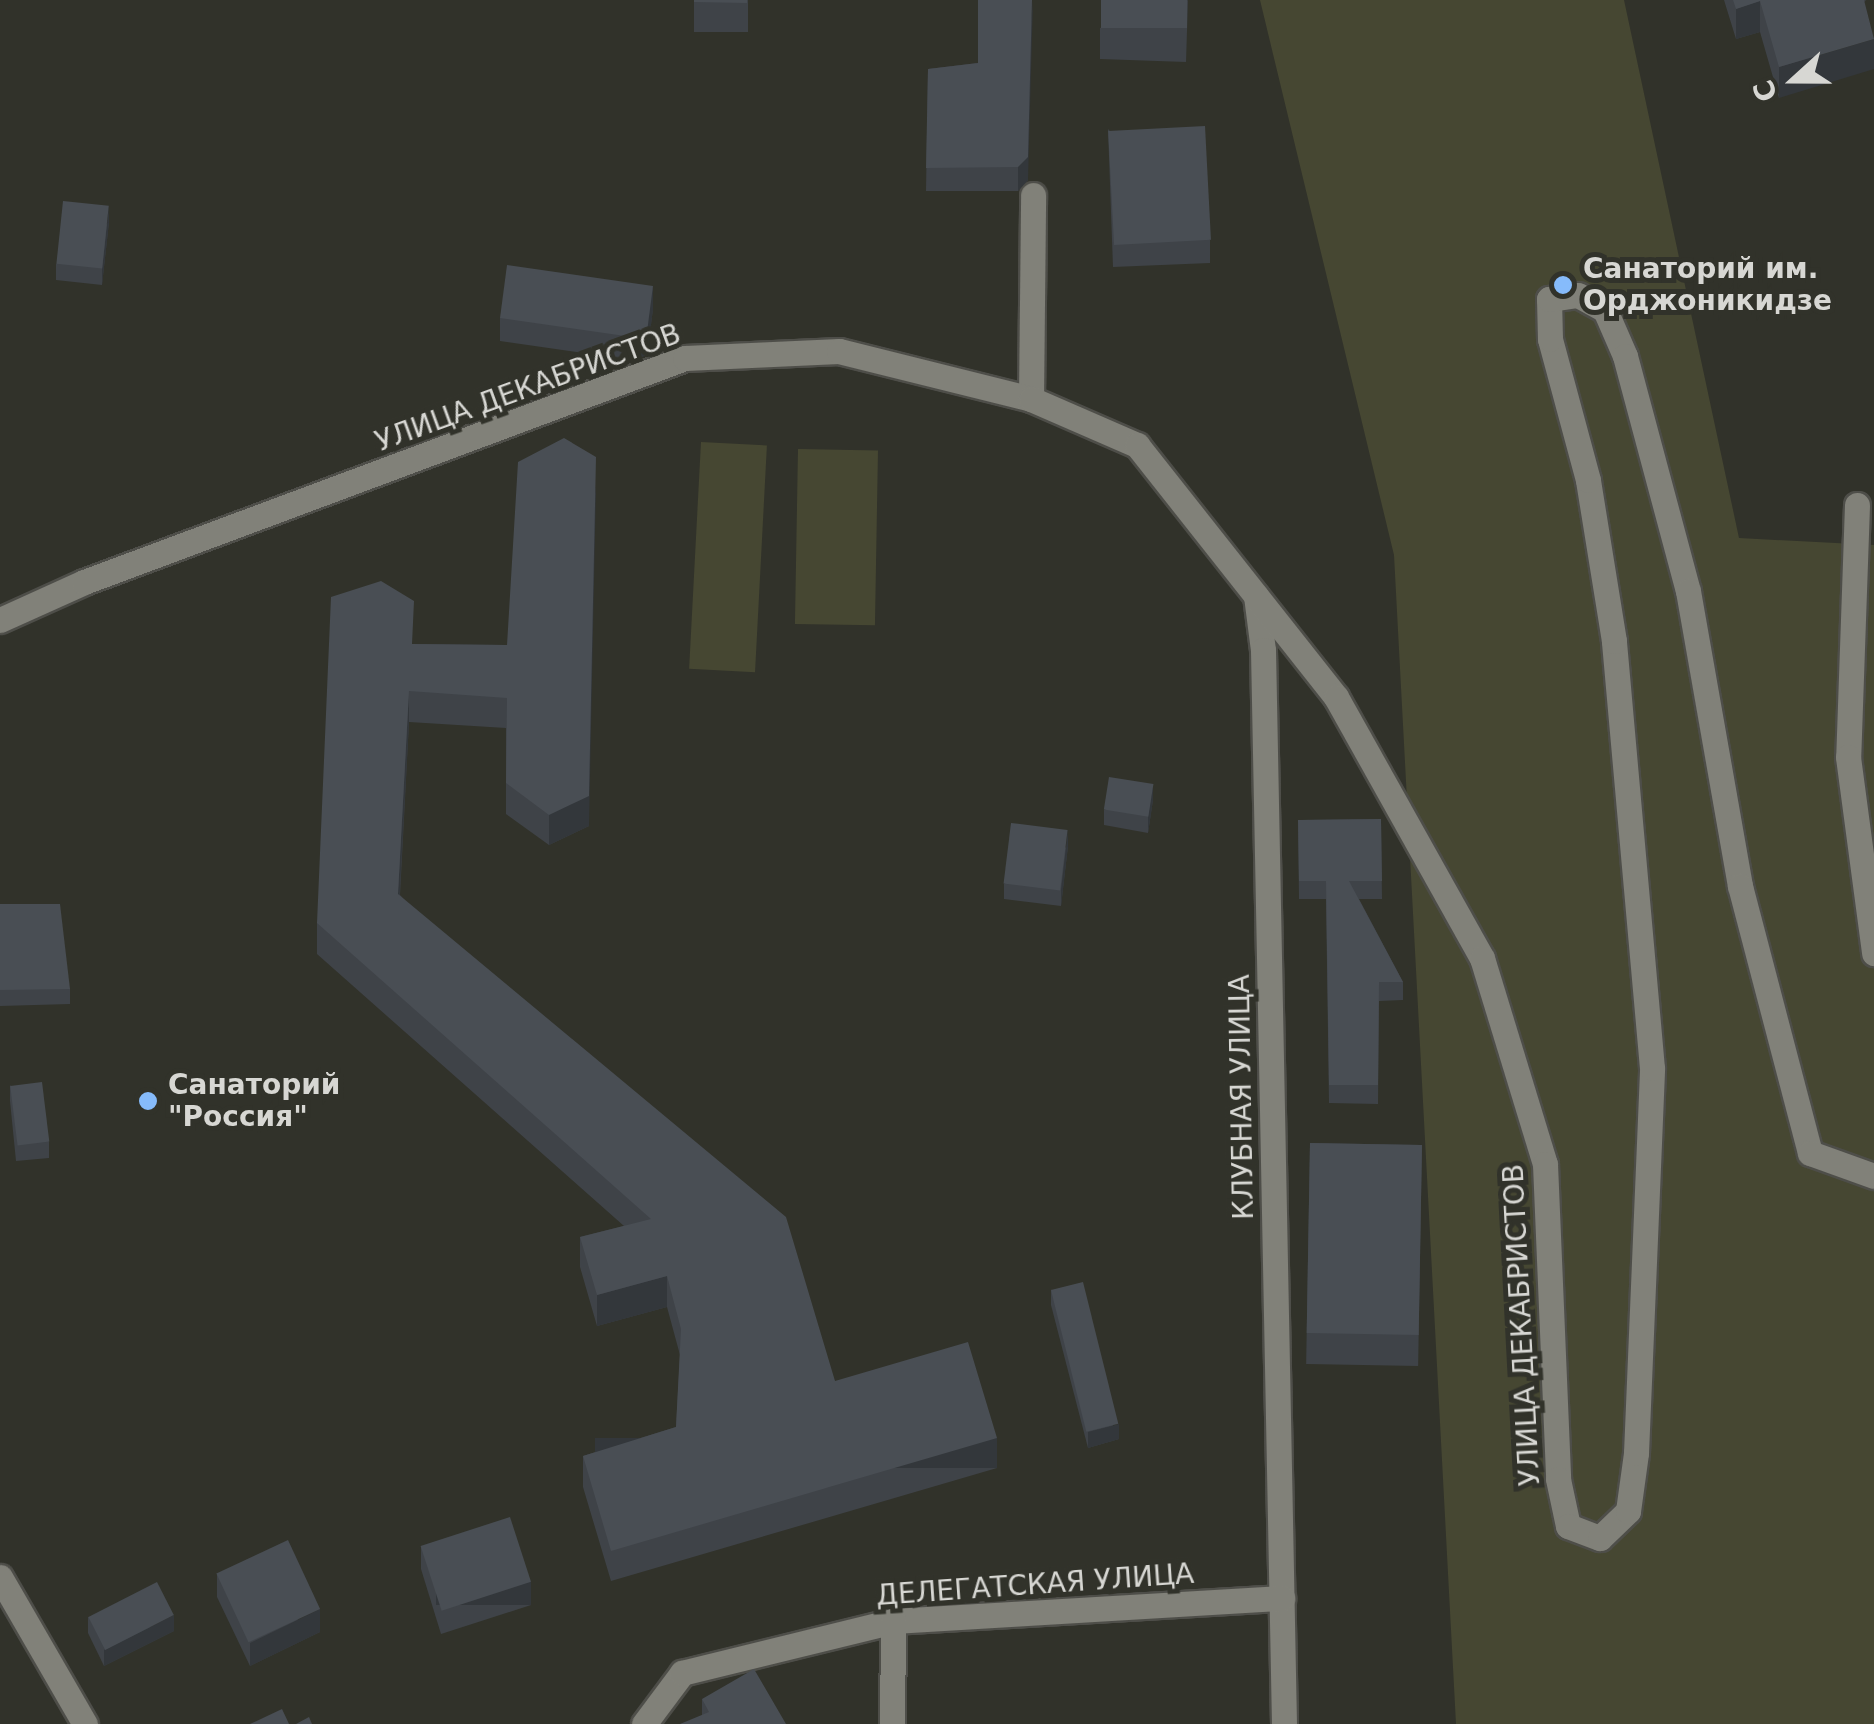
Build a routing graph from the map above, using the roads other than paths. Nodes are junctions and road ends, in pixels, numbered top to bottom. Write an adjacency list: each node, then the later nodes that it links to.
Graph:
1 (1033, 195): 2 (street)
2 (1031, 399): 4 (street, УЛИЦА ДЕКАБРИСТОВ); 5 (street, УЛИЦА ДЕКАБРИСТОВ)
3 (1857, 505): 6 (street)
4 (1256, 596): 7 (street, УЛИЦА ДЕКАБРИСТОВ); 9 (street, КЛУБНАЯ УЛИЦА)
5 (0, 620)
6 (1874, 954)
7 (1874, 1176)
8 (0, 1577): 11 (street)
9 (1282, 1598): 10 (street, ДЕЛЕГАТСКАЯ УЛИЦА); 14 (street, КЛУБНАЯ УЛИЦА)
10 (892, 1621): 12 (street, ДЕЛЕГАТСКАЯ УЛИЦА); 13 (street)
11 (85, 1724)
12 (644, 1724)
13 (892, 1724)
14 (1284, 1724)

